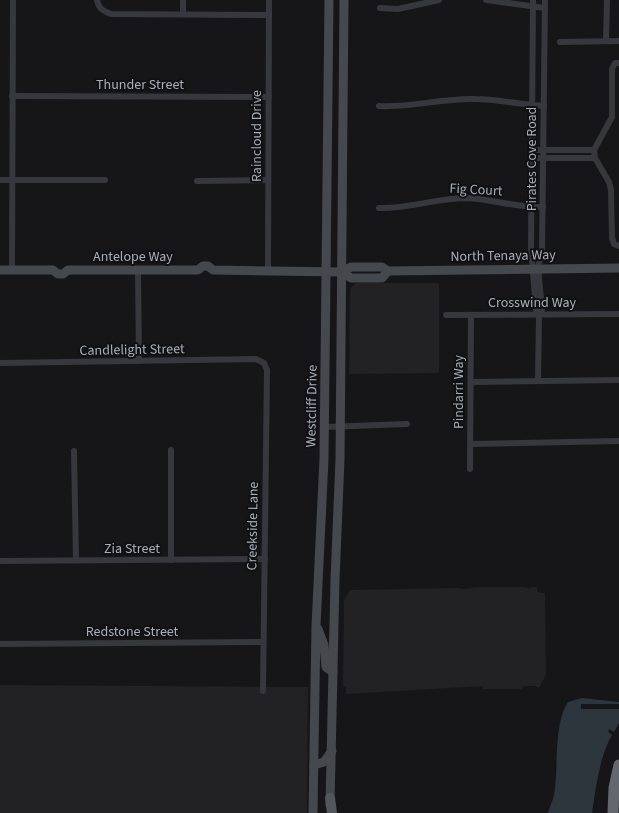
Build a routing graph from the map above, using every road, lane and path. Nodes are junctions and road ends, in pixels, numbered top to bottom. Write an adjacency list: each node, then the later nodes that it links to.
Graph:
1 (14, 0): 20 (street)
2 (97, 0): 14 (street)
3 (183, 0): 14 (street)
4 (269, 0): 15 (street, Raincloud Drive)
5 (329, 0): 46 (main road, Westcliff Drive)
6 (344, 0): 46 (main road, Westcliff Drive)
7 (439, 0): 12 (street)
8 (486, 0): 11 (street)
9 (545, 0): 13 (street, Pirates Cove Road)
10 (607, 0): 17 (street)
11 (533, 3): 13 (street); 23 (street, Pirates Cove Road)
12 (380, 8)
13 (545, 8): 24 (street, Pirates Cove Road)
14 (183, 14): 15 (street)
15 (269, 15): 21 (street, Raincloud Drive)
16 (619, 40): 17 (street)
17 (606, 41): 18 (street)
18 (560, 42)
19 (619, 63): 27 (street)
20 (12, 96): 21 (street, Thunder Street); 32 (street)
21 (269, 96): 34 (street, Raincloud Drive)
22 (379, 106): 23 (street)
23 (533, 106): 24 (street); 25 (street, Pirates Cove Road)
24 (544, 106): 26 (street, Pirates Cove Road)
25 (532, 150): 26 (street); 28 (street, Pirates Cove Road)
26 (544, 150): 27 (street); 29 (street, Pirates Cove Road)
27 (594, 150): 30 (street)
28 (532, 158): 29 (street); 37 (street, Pirates Cove Road)
29 (543, 158): 30 (street); 36 (street, Pirates Cove Road)
30 (595, 158): 39 (street)
31 (0, 180): 32 (street)
32 (11, 180): 33 (street); 43 (street)
33 (105, 180)
34 (268, 180): 35 (street); 45 (street, Raincloud Drive)
35 (197, 181)
36 (543, 206): 37 (street, Fig Court); 40 (street, Pirates Cove Road)
37 (531, 207): 38 (street, Fig Court); 40 (street, Pirates Cove Road)
38 (379, 208)
39 (619, 246)
40 (536, 268): 41 (main road, North Tenaya Way); 46 (main road, North Tenaya Way); 50 (street, Pirates Cove Road)
41 (619, 268)
42 (0, 270): 43 (main road, Antelope Way)
43 (12, 270): 44 (main road, Antelope Way)
44 (138, 270): 45 (main road, Antelope Way); 51 (street)
45 (268, 271): 46 (main road, Antelope Way)
46 (334, 272): 58 (main road, Westcliff Drive); 59 (main road, Westcliff Drive)
47 (619, 314): 50 (street, Crosswind Way)
48 (446, 315): 49 (street, Crosswind Way)
49 (471, 315): 50 (street, Crosswind Way); 56 (street, Pindarri Way)
50 (538, 316): 55 (street, Pirates Cove Road)
51 (139, 361): 52 (street, Candlelight Street); 53 (street, Candlelight Street)
52 (0, 363)
53 (264, 363): 67 (street, Creekside Lane)
54 (619, 380): 55 (street)
55 (538, 381): 56 (street)
56 (471, 382): 61 (street, Pindarri Way)
57 (407, 424): 58 (street)
58 (340, 427): 59 (street); 70 (main road, Westcliff Drive)
59 (325, 428): 69 (main road, Westcliff Drive)
60 (619, 441): 61 (street)
61 (471, 444): 64 (street, Pindarri Way)
62 (171, 450): 66 (street)
63 (74, 451): 65 (street)
64 (470, 469)
65 (76, 560): 66 (street, Zia Street); 68 (street, Zia Street)
66 (171, 560): 67 (street, Zia Street)
67 (265, 560): 72 (street, Creekside Lane)
68 (0, 561)
69 (319, 579): 70 (main road); 71 (main road, Westcliff Drive)
70 (335, 580): 74 (main road, Westcliff Drive)
71 (316, 626): 74 (main road); 77 (main road, Westcliff Drive)
72 (264, 642): 73 (street, Redstone Street); 75 (street, Creekside Lane)
73 (0, 644)
74 (333, 672): 76 (main road, Westcliff Drive)
75 (263, 690)
76 (332, 748): 77 (main road); 79 (main road, Westcliff Drive)
77 (314, 765): 80 (main road, Westcliff Drive)
78 (619, 765): 82 (highway)
79 (330, 798): 81 (main road)
80 (313, 813)
81 (331, 813)
82 (613, 813)

